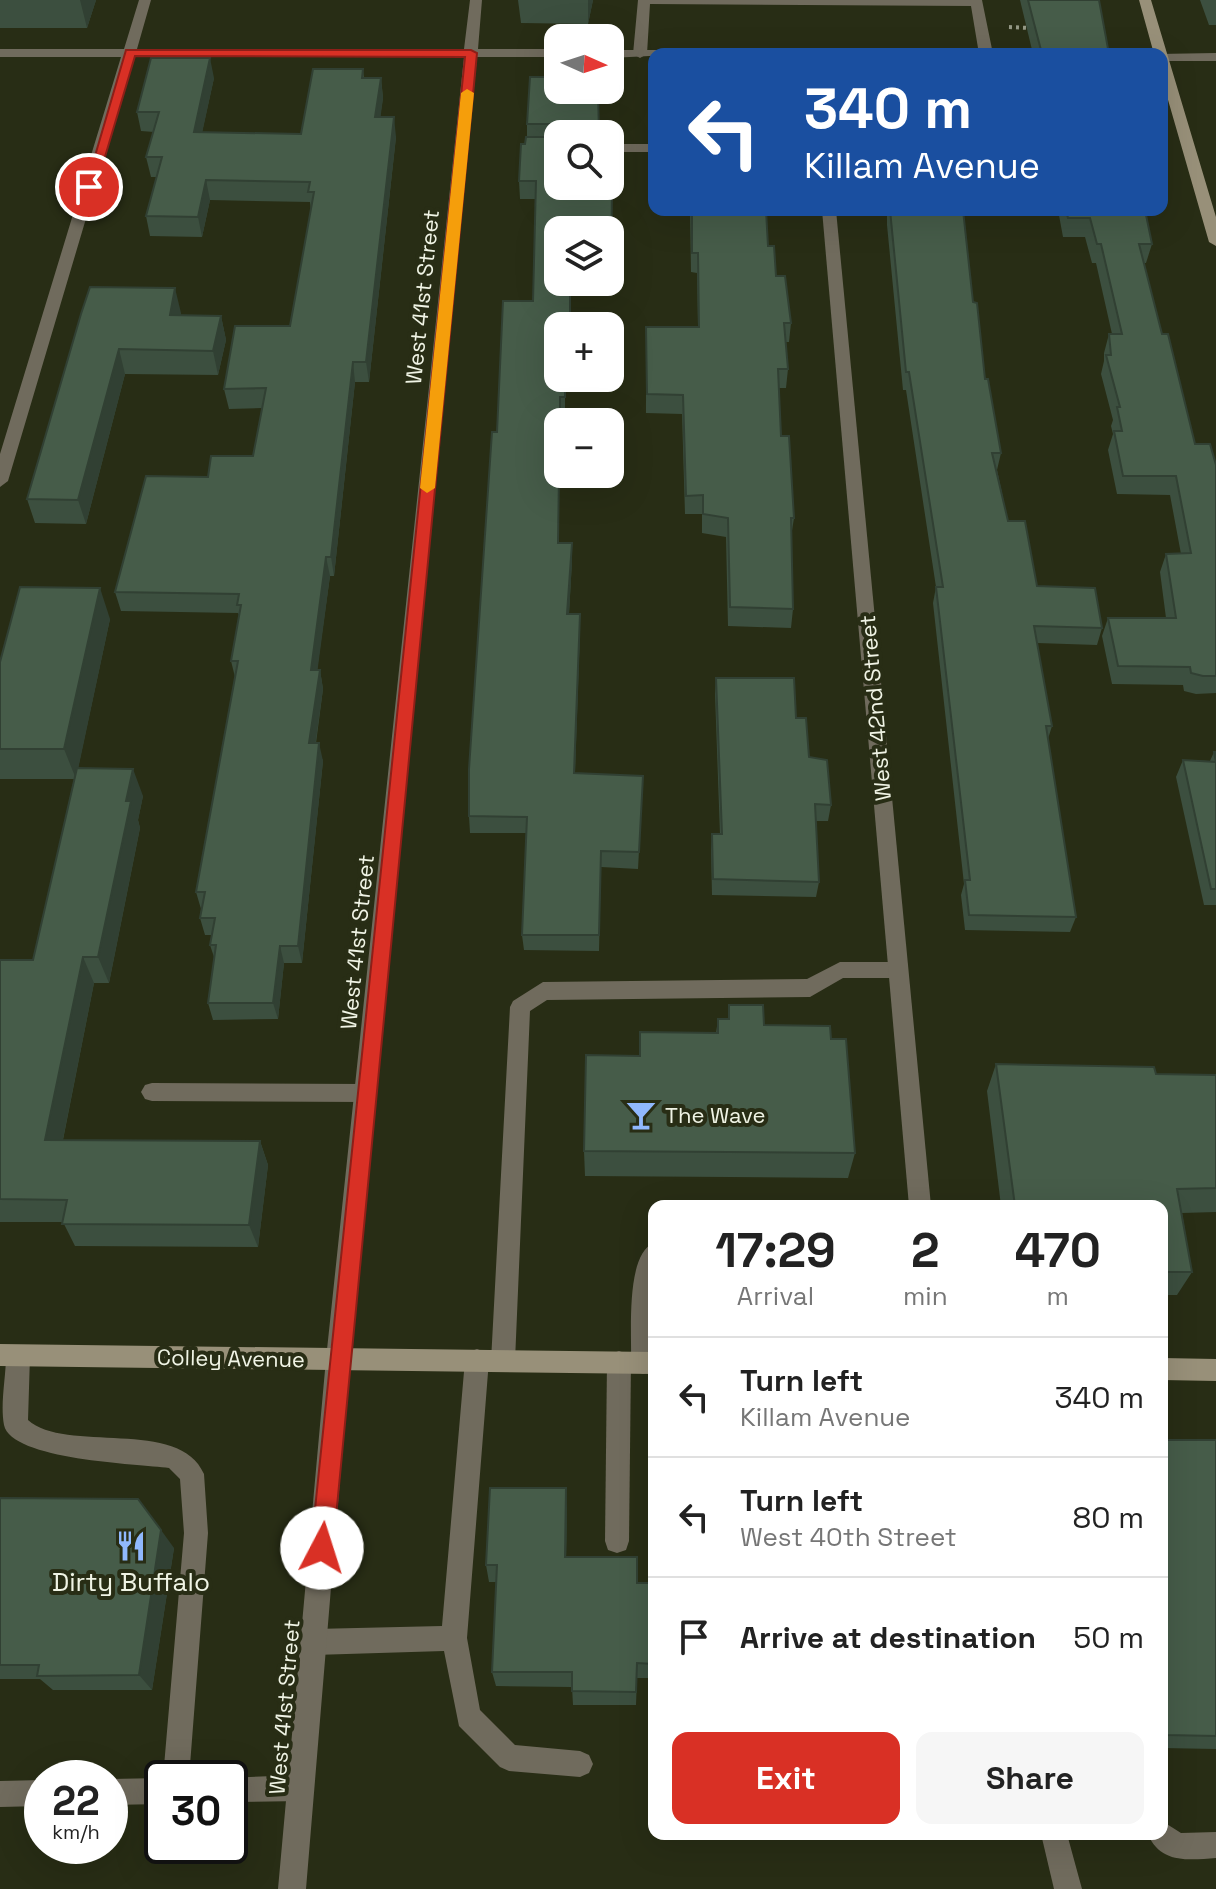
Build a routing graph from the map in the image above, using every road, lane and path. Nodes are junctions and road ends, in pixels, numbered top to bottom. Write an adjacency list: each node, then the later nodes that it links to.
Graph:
1 (145, 0): 10 (street)
2 (476, 0): 12 (street, West 41st Street)
3 (1145, 0): 9 (street)
4 (644, 1): 5 (street); 15 (street)
5 (977, 1): 8 (street)
6 (1003, 27): 7 (path)
7 (1036, 28)
8 (985, 48)
9 (1160, 48)
10 (130, 52): 11 (street); 12 (street); 25 (street)
11 (0, 53)
12 (471, 53): 13 (street); 28 (street, West 41st Street)
13 (544, 53)
14 (624, 54): 15 (street)
15 (640, 54): 16 (street)
16 (648, 54)
17 (1168, 56): 18 (street)
18 (1216, 57)
19 (1168, 74): 22 (street)
20 (624, 148): 21 (street)
21 (648, 148)
22 (1211, 205): 24 (street)
23 (830, 216): 26 (street, West 42nd Street)
24 (1216, 242)
25 (0, 481)
26 (898, 970): 29 (street, West 42nd Street); 34 (street)
27 (152, 1092): 28 (street)
28 (365, 1093): 32 (street, West 41st Street)
29 (919, 1200)
30 (648, 1261): 35 (street)
31 (9, 1356): 32 (street, Colley Avenue); 41 (street)
32 (338, 1359): 33 (street, Colley Avenue); 40 (street, West 41st Street)
33 (477, 1360): 34 (street, Colley Avenue); 39 (street)
34 (503, 1361): 35 (street, Colley Avenue)
35 (639, 1363): 38 (street)
36 (1168, 1369): 37 (street)
37 (1216, 1370)
38 (617, 1541)
39 (454, 1638): 40 (street); 42 (street)
40 (314, 1642): 43 (street, West 41st Street)
41 (177, 1760)
42 (580, 1764)
43 (301, 1788): 44 (street); 50 (street, West 41st Street)
44 (248, 1789)
45 (24, 1793): 46 (street)
46 (1, 1794)
47 (1056, 1840): 51 (street)
48 (1168, 1840): 49 (street)
49 (1216, 1845)
50 (292, 1889)
51 (1068, 1889)

